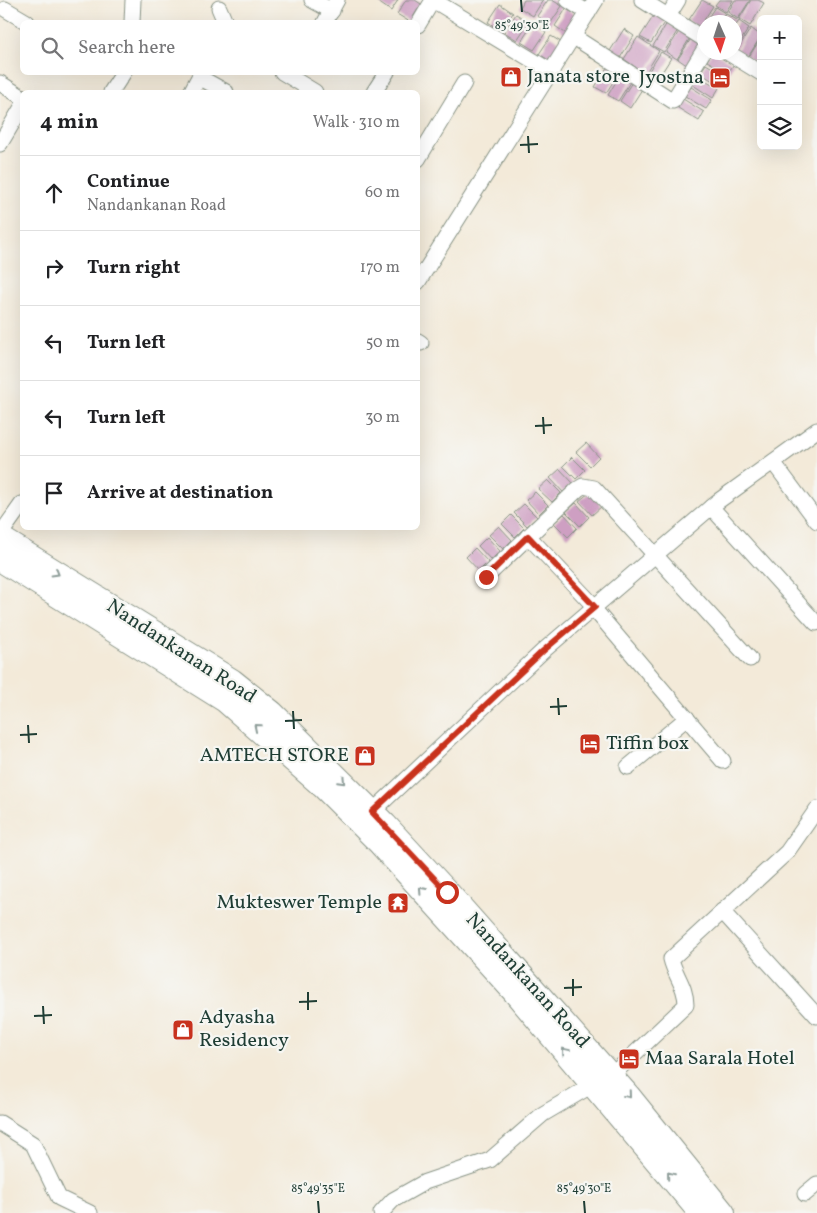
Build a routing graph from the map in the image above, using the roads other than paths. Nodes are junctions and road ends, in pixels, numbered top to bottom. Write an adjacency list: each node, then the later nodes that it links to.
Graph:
1 (133, 0): 14 (street)
2 (312, 0): 11 (street)
3 (433, 0): 7 (street); 16 (street)
4 (568, 0): 8 (street)
5 (642, 0): 12 (street)
6 (678, 0): 12 (street)
7 (456, 6): 22 (street)
8 (592, 6): 18 (street)
9 (219, 8): 15 (street)
10 (5, 9): 13 (street)
11 (331, 11)
12 (668, 16): 17 (street)
13 (24, 20)
14 (132, 20)
15 (224, 20)
16 (420, 22)
17 (697, 35)
18 (574, 37): 19 (street); 22 (street)
19 (698, 60)
20 (740, 60): 21 (street)
21 (757, 71)
22 (552, 72): 37 (street)
23 (119, 75): 28 (street)
24 (385, 75): 32 (street)
25 (290, 80): 31 (street)
26 (0, 83): 33 (street)
27 (464, 84): 36 (street)
28 (112, 90)
29 (192, 90): 30 (street)
30 (222, 90)
31 (311, 90)
32 (375, 90)
33 (20, 96)
34 (20, 110): 35 (street)
35 (0, 144)
36 (420, 156)
37 (423, 261): 38 (street)
38 (420, 274)
39 (817, 430): 40 (street)
40 (773, 462): 42 (street); 43 (street)
41 (20, 507): 45 (street)
42 (711, 507): 46 (street); 51 (street)
43 (817, 521)
44 (528, 536): 46 (street); 49 (street); 50 (street)
45 (0, 537): 48 (main road, Nandankanan Road)
46 (655, 557): 50 (street); 52 (street)
47 (0, 559): 48 (main road, Nandankanan Road)
48 (30, 568): 57 (main road, Nandankanan Road, one-way to 57); 60 (main road, Nandankanan Road, one-way to 48)
49 (486, 577)
50 (594, 608): 53 (street); 57 (street)
51 (816, 623)
52 (750, 659)
53 (687, 718): 54 (street); 55 (street)
54 (723, 761)
55 (628, 767)
56 (817, 809): 58 (street)
57 (372, 812): 60 (main road, Nandankanan Road)
58 (722, 911): 59 (street); 60 (street)
59 (817, 1016)
60 (603, 1080): 65 (street); 66 (main road, Nandankanan Road, one-way to 60); 67 (main road, Nandankanan Road, one-way to 67)
61 (0, 1123): 64 (street)
62 (817, 1184): 63 (street)
63 (805, 1194)
64 (90, 1213)
65 (380, 1213)
66 (701, 1213)
67 (723, 1213)

